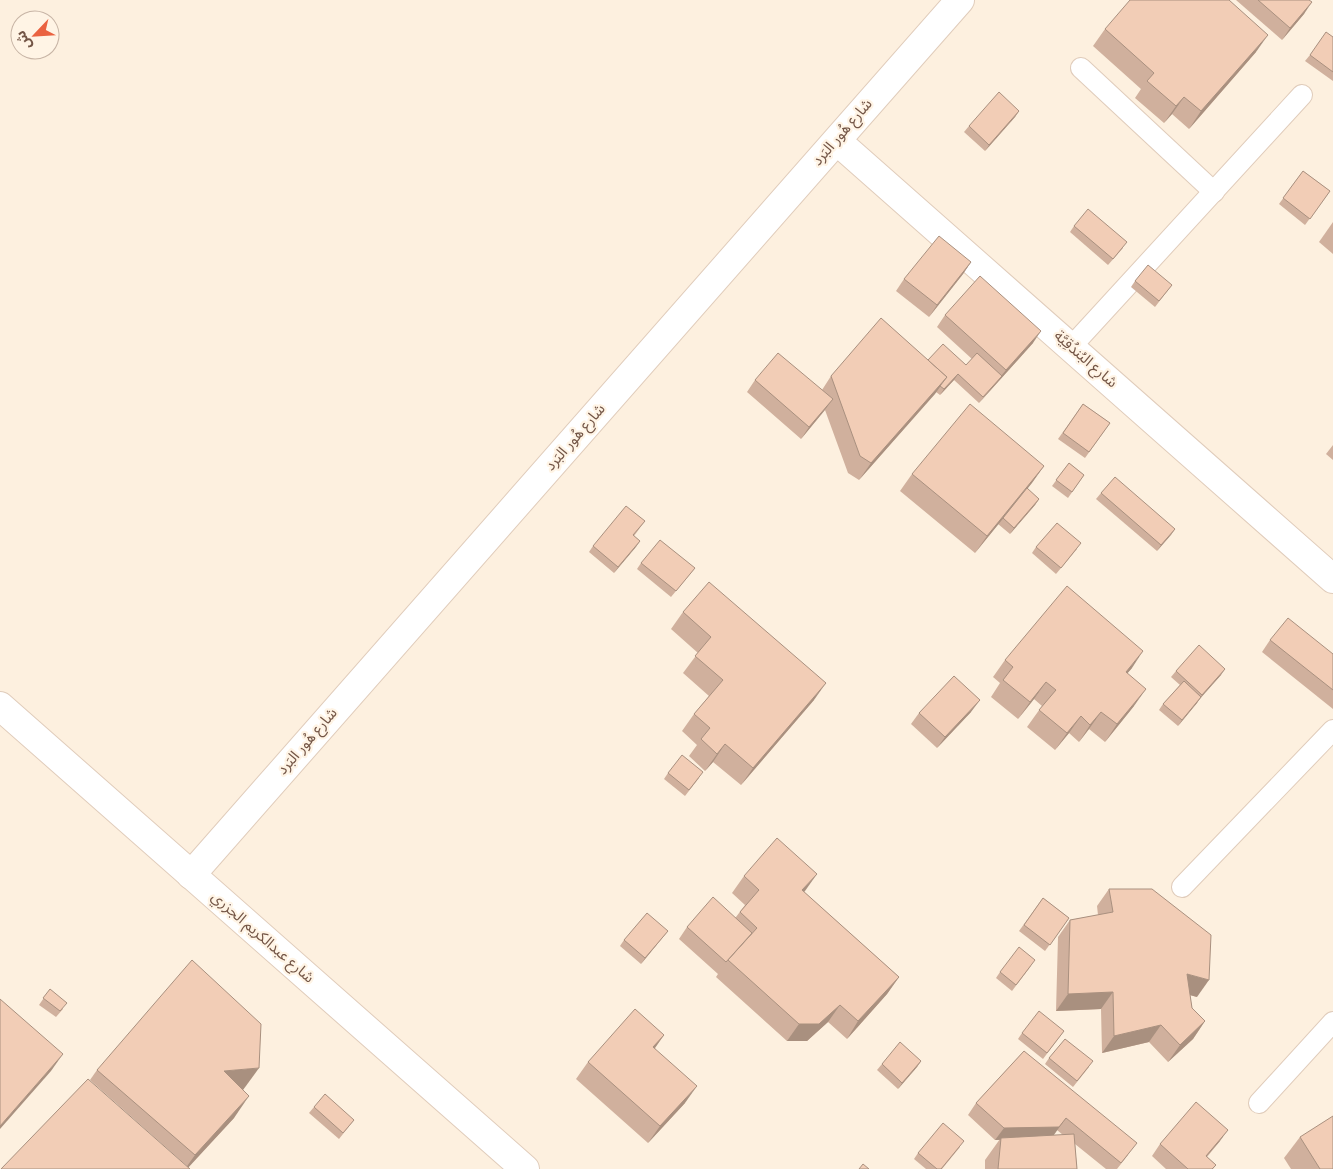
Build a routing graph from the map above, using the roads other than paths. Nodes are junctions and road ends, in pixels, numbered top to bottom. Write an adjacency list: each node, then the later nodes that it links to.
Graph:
1 (960, 0): 4 (street, شارع هُور البَرد)
2 (1081, 68): 5 (lane)
3 (1302, 95): 5 (lane)
4 (837, 141): 6 (street, شارع البُندُقِيَّة); 10 (street, شارع هُور البَرد)
5 (1214, 192): 6 (lane)
6 (1071, 347): 7 (street, شارع البُندُقِيَّة)
7 (1333, 579)
8 (0, 706): 10 (street, شارع عبدالكريم الجزري)
9 (1333, 730): 11 (lane)
10 (191, 875): 14 (street, شارع عبدالكريم الجزري)
11 (1182, 887)
12 (1333, 1022): 13 (lane)
13 (1259, 1103)
14 (507, 1164)

